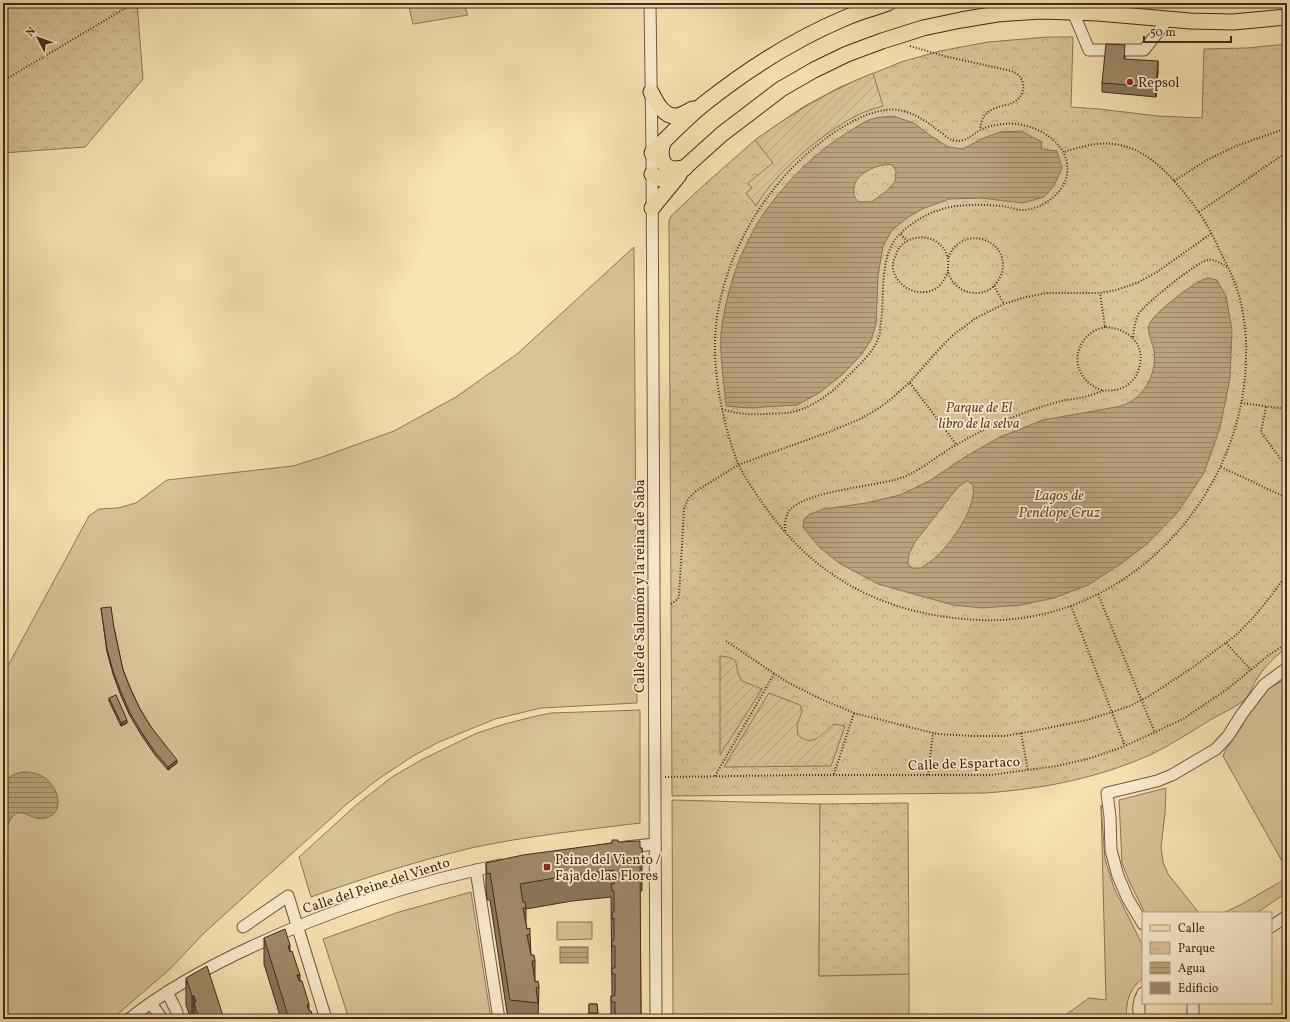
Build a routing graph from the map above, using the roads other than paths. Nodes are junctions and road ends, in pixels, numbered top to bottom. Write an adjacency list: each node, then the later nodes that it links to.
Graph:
1 (650, 3): 6 (street, Calle de Salomón y la reina de Saba)
2 (888, 3): 7 (main road)
3 (1073, 12): 5 (main road); 5 (street); 10 (main road)
4 (1287, 17): 5 (main road)
5 (1168, 19)
6 (652, 92): 7 (main road); 9 (street, Calle de Salomón y la reina de Saba)
7 (705, 103): 8 (main road)
8 (664, 141): 9 (main road); 10 (main road)
9 (652, 153): 11 (street, Calle de Salomón y la reina de Saba)
10 (685, 168): 11 (main road); 12 (main road)
11 (652, 174): 12 (street, Calle de Salomón y la reina de Saba)
12 (652, 208): 14 (street, Calle de Salomón y la reina de Saba)
13 (1287, 668): 19 (street)
14 (655, 844): 15 (street); 32 (street, Calle de Salomón y la reina de Saba)
15 (616, 848)
16 (511, 862): 17 (street, Calle del Peine del Viento)
17 (476, 870): 22 (street, Calle del Peine del Viento); 31 (street)
18 (1287, 916): 20 (street)
19 (1142, 922)
20 (1272, 926)
21 (243, 927): 22 (street)
22 (297, 927): 23 (street, Calle del Peine del Viento); 30 (street)
23 (167, 992): 25 (street, Calle del Peine del Viento); 27 (street)
24 (1142, 995): 33 (street)
25 (151, 1003): 28 (street, Calle del Peine del Viento); 29 (street)
26 (1193, 1004): 34 (street)
27 (175, 1017)
28 (129, 1019)
29 (162, 1019)
30 (326, 1019)
31 (499, 1019)
32 (656, 1019)
33 (1140, 1019)
34 (1191, 1019)

